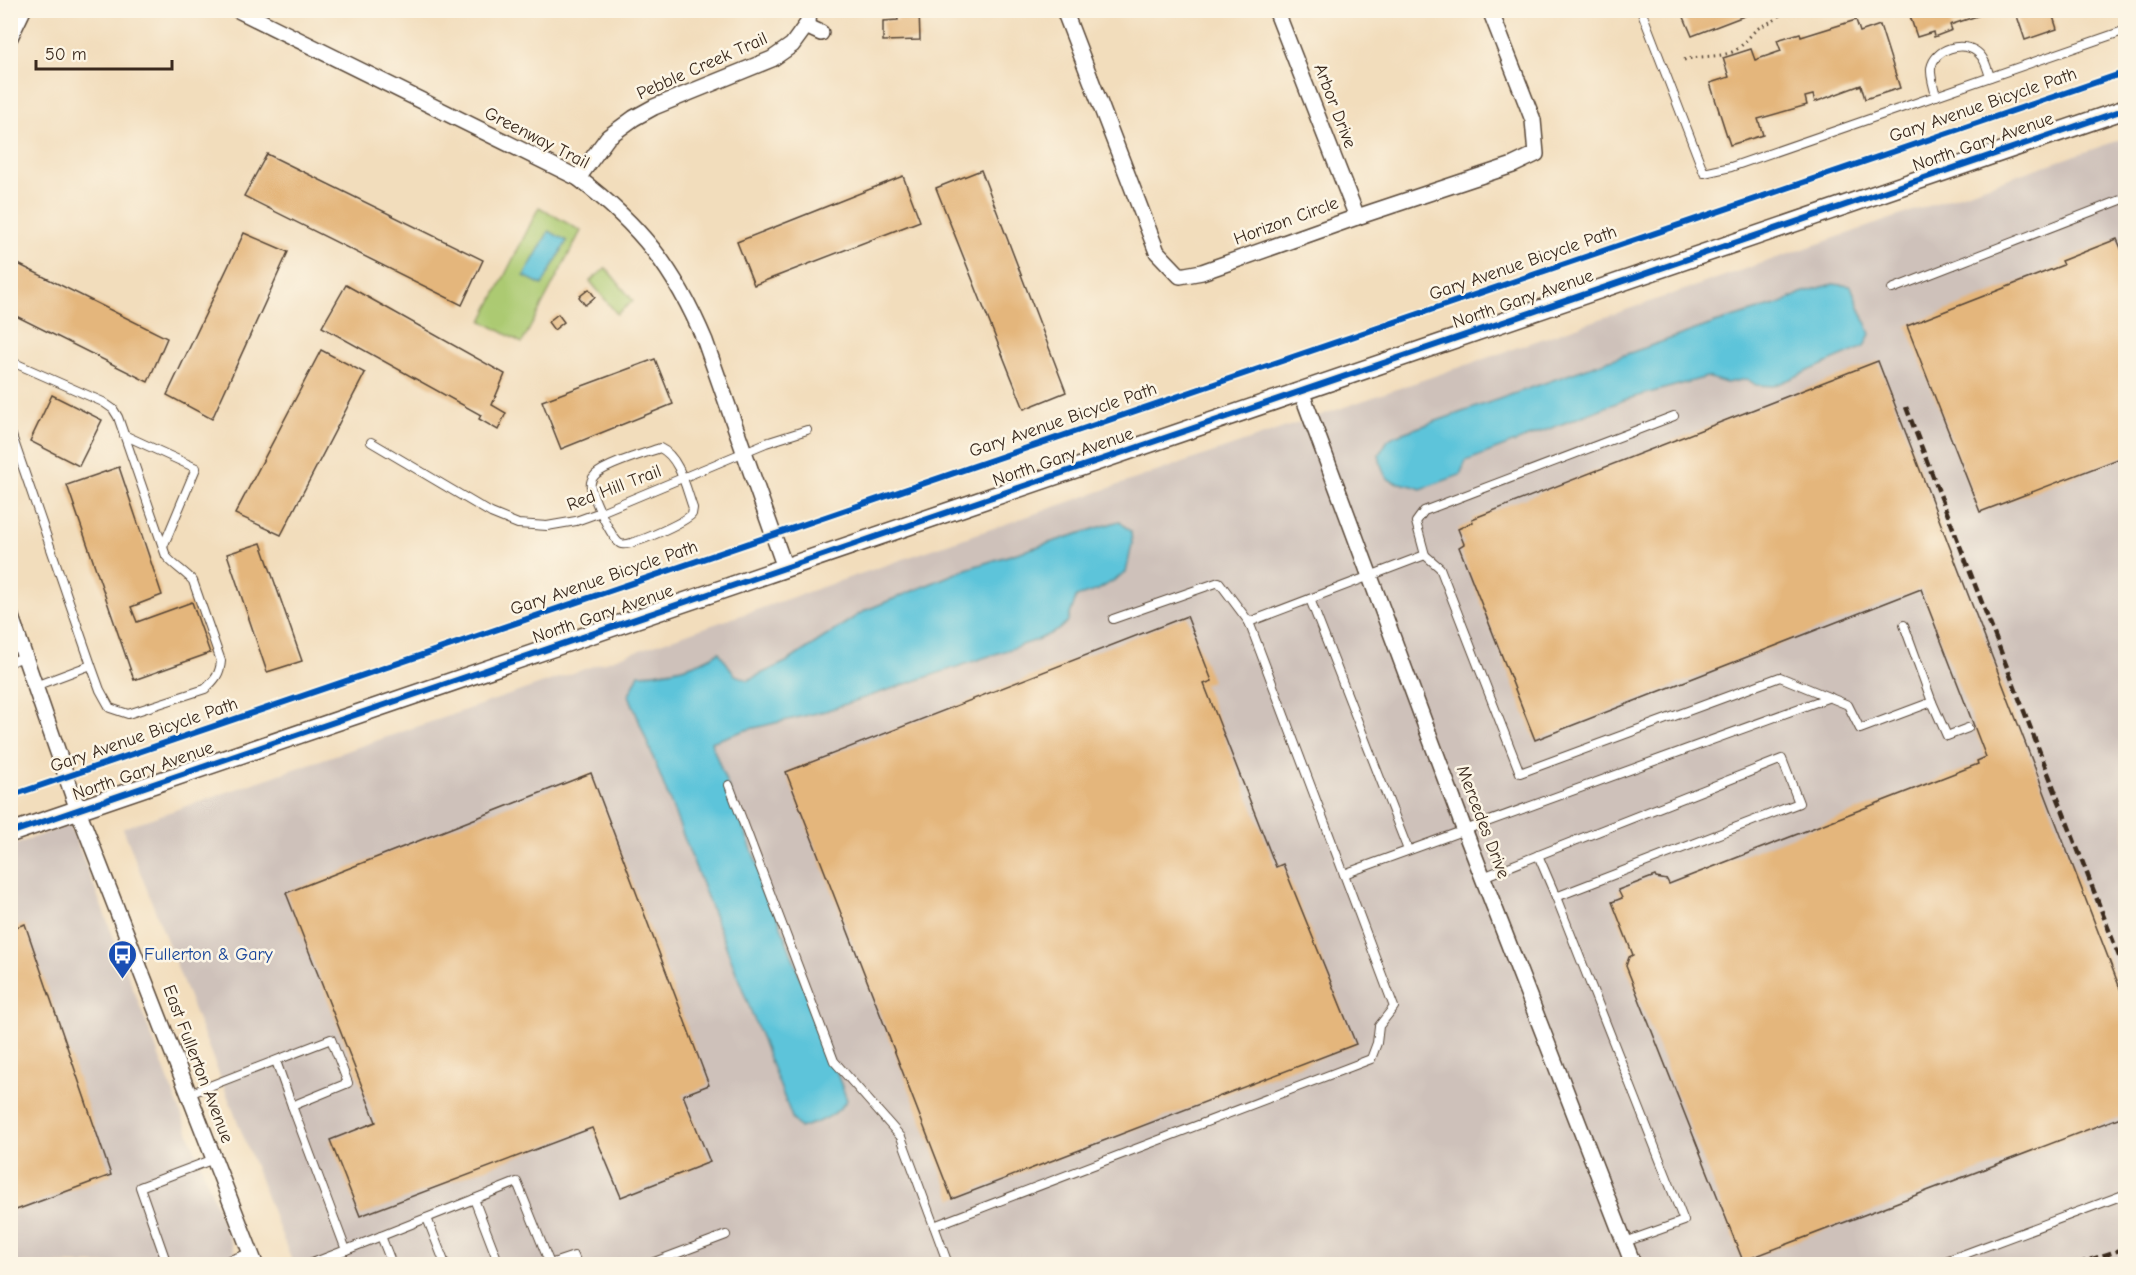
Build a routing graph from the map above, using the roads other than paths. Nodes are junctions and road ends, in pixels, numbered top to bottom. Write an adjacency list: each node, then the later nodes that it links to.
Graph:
1 (238, 10): 14 (street, Greenway Trail)
2 (1064, 10): 16 (street, Horizon Circle)
3 (1276, 10): 16 (street, Arbor Drive)
4 (1490, 10): 16 (street, Horizon Circle)
5 (1641, 10): 12 (lane)
6 (18, 13): 10 (street)
7 (807, 18): 9 (street); 14 (street, Pebble Creek Trail)
8 (2126, 30): 11 (lane)
9 (821, 33)
10 (10, 37)
11 (1990, 77): 12 (lane); 12 (lane)
12 (1936, 96)
13 (2124, 116): 19 (street, North Gary Avenue)
14 (578, 178): 25 (street, Greenway Trail)
15 (2126, 198): 17 (lane)
16 (1357, 217)
17 (1892, 290)
18 (10, 361): 23 (lane)
19 (1301, 391): 30 (street, North Gary Avenue); 31 (street, Mercedes Drive)
20 (1674, 416): 29 (lane)
21 (10, 430): 38 (lane)
22 (807, 430): 25 (lane, Red Hill Trail)
23 (124, 435): 28 (lane); 28 (lane)
24 (371, 442): 27 (lane, Red Hill Trail)
25 (744, 453): 26 (lane, Red Hill Trail); 30 (street, Greenway Trail)
26 (682, 478): 27 (lane, Red Hill Trail); 27 (lane); 27 (lane)
27 (601, 512)
28 (163, 547): 38 (lane)
29 (1425, 555): 31 (lane); 40 (lane)
30 (785, 568): 44 (street, North Gary Avenue)
31 (1370, 576): 32 (lane); 45 (street, Mercedes Drive)
32 (1310, 599): 35 (lane); 47 (lane)
33 (10, 615): 37 (street, East Fullerton Avenue)
34 (1113, 619): 35 (lane)
35 (1249, 622): 49 (lane)
36 (1904, 625): 41 (lane)
37 (18, 660): 39 (street, East Fullerton Avenue)
38 (92, 665): 39 (lane)
39 (35, 686): 44 (street, East Fullerton Avenue)
40 (1830, 697): 41 (lane); 45 (lane)
41 (1932, 702): 42 (lane)
42 (1968, 728)
43 (729, 785): 59 (lane)
44 (78, 810): 46 (street, North Gary Avenue); 53 (street, East Fullerton Avenue)
45 (1464, 829): 47 (lane); 50 (street, Mercedes Drive)
46 (10, 833)
47 (1408, 850): 49 (lane)
48 (1538, 855): 50 (lane); 51 (lane); 51 (lane)
49 (1344, 873): 59 (lane)
50 (1483, 877): 62 (street, Mercedes Drive)
51 (1556, 897): 62 (lane)
52 (276, 1061): 53 (lane); 54 (lane); 54 (lane)
53 (189, 1094): 55 (street, East Fullerton Avenue)
54 (292, 1106): 63 (lane)
55 (214, 1159): 64 (street, East Fullerton Avenue); 65 (lane)
56 (2126, 1194): 75 (lane)
57 (474, 1199): 58 (lane); 70 (lane); 71 (lane)
58 (427, 1218): 61 (lane); 69 (lane)
59 (934, 1226): 73 (lane)
60 (726, 1235): 72 (lane)
61 (381, 1236): 63 (lane); 68 (lane)
62 (1625, 1242): 74 (street, Mercedes Drive)
63 (346, 1250): 67 (lane)
64 (253, 1259): 66 (lane)
65 (167, 1264)
66 (218, 1264)
67 (310, 1264)
68 (392, 1264)
69 (445, 1264)
70 (499, 1264)
71 (577, 1264)
72 (649, 1264)
73 (948, 1264)
74 (1633, 1264)
75 (1938, 1264)

